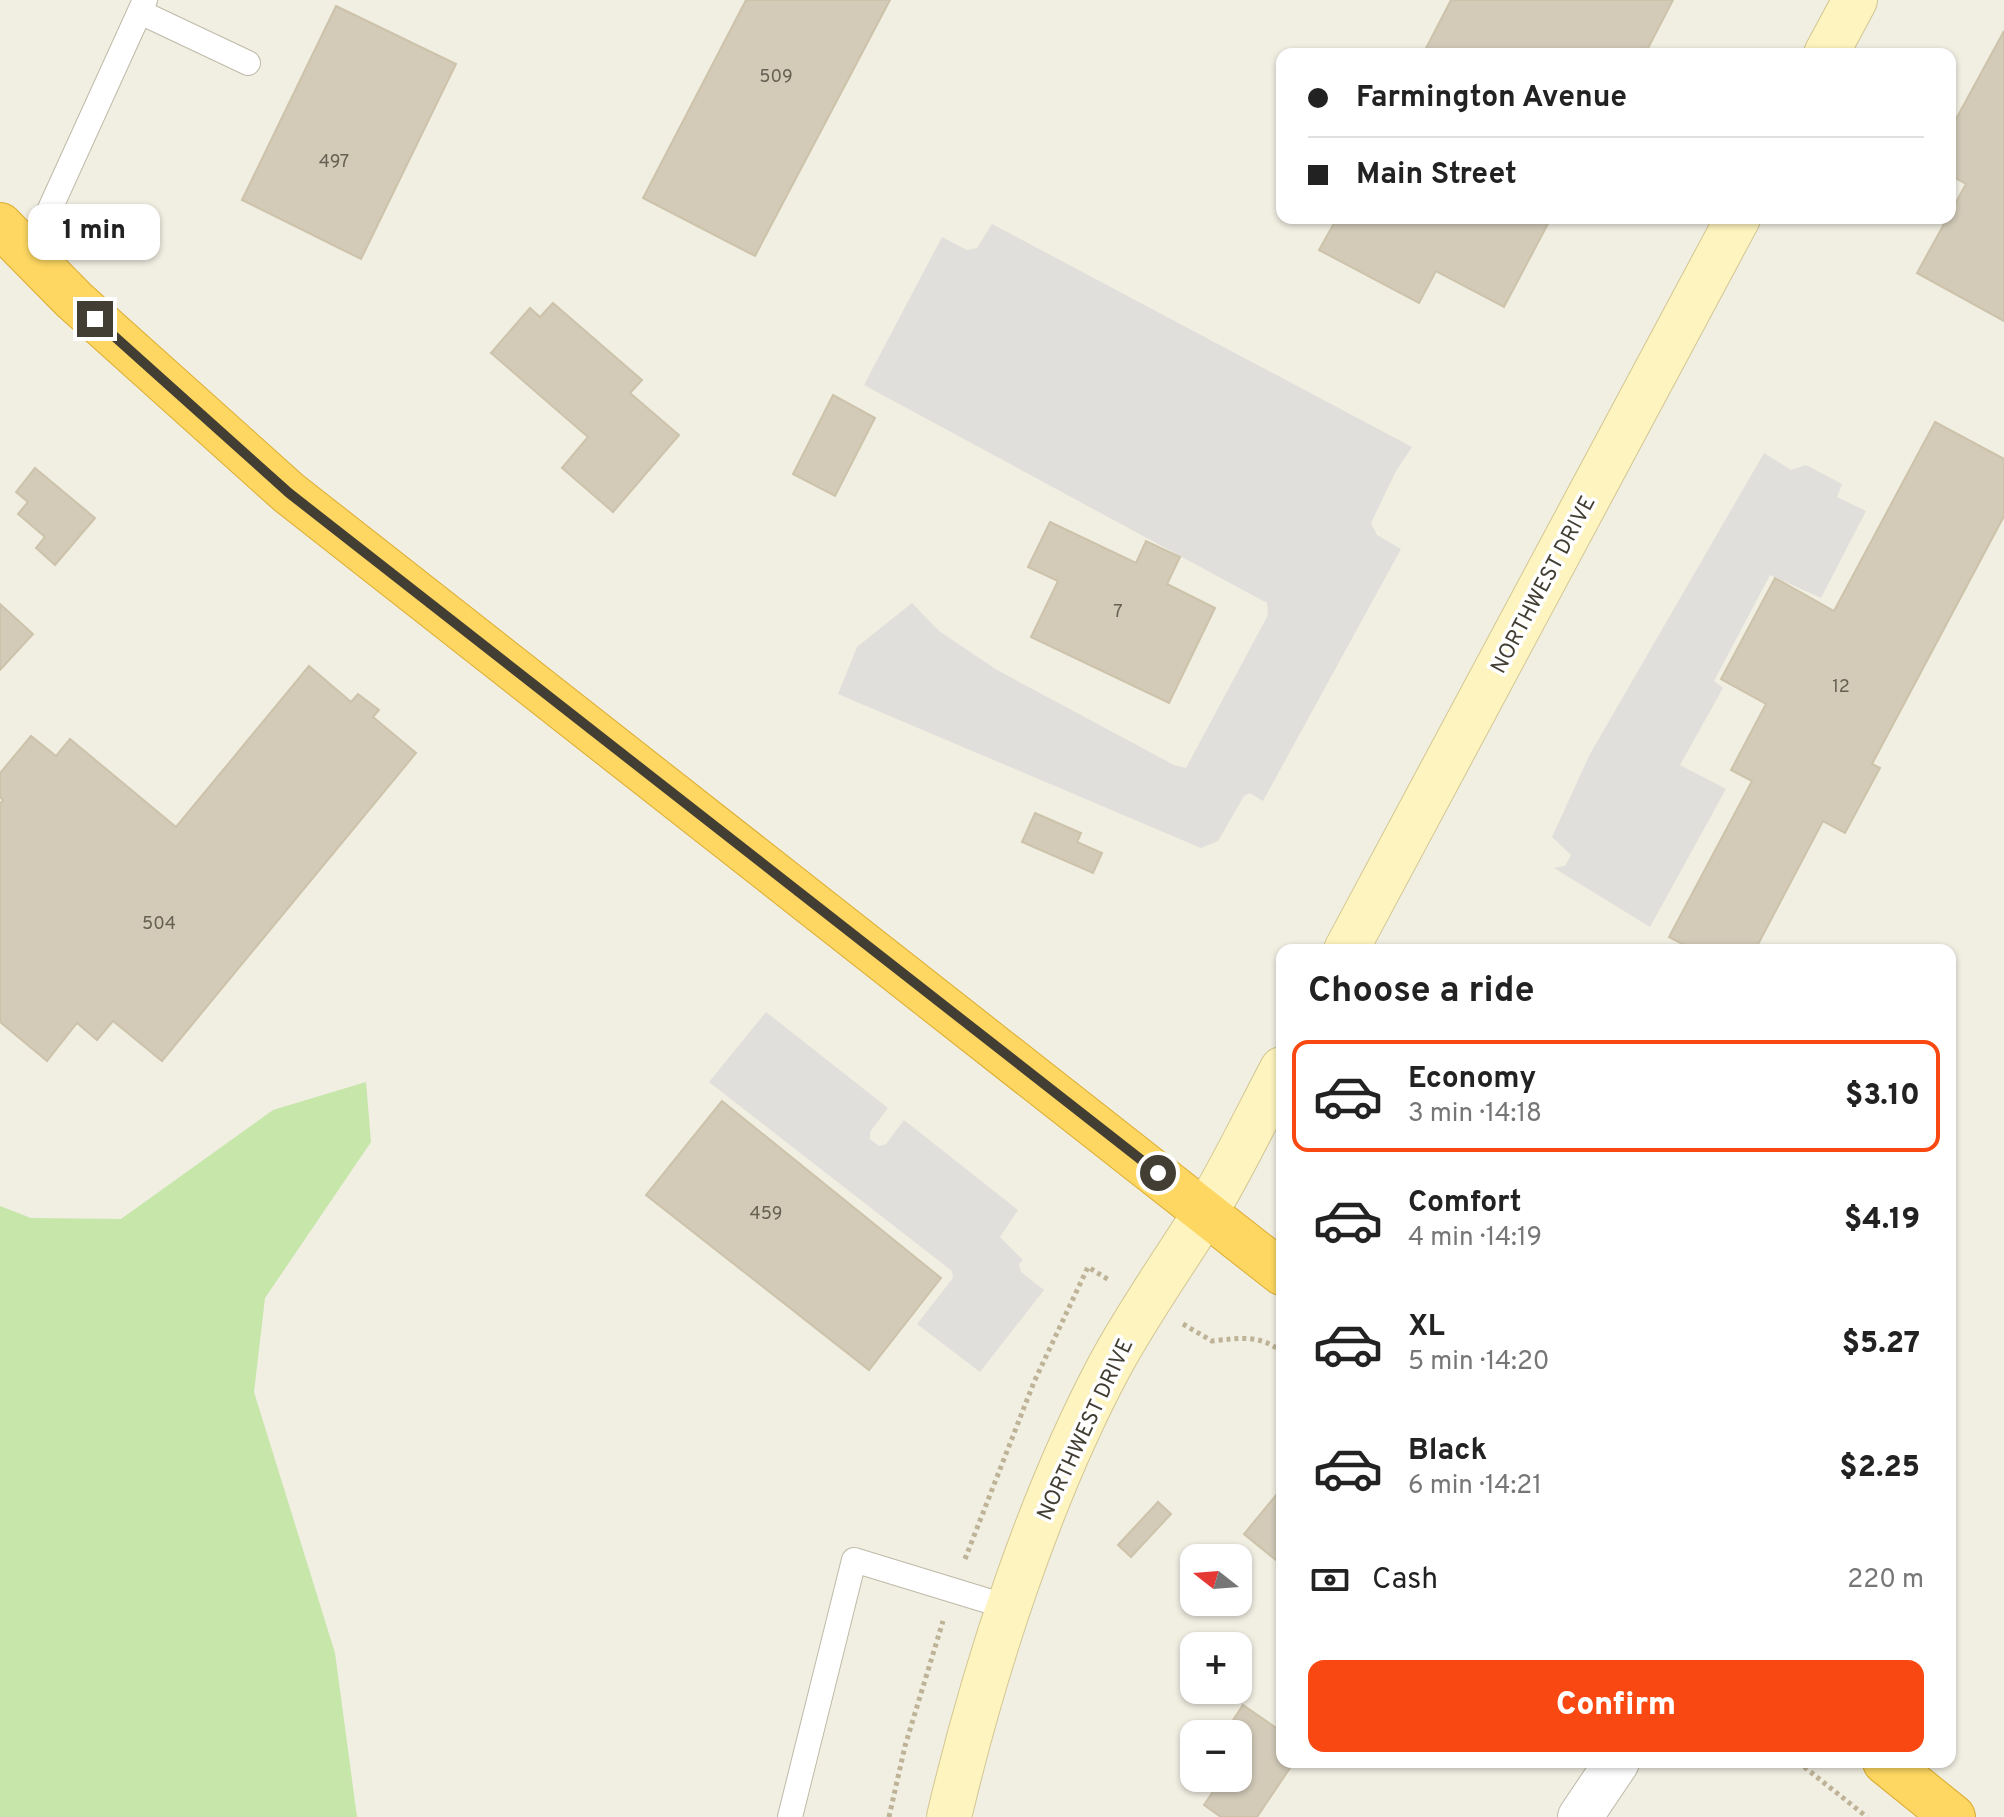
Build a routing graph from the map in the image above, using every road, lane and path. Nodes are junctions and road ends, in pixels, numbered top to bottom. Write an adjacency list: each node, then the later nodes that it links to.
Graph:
1 (1855, 0): 3 (main road)
2 (142, 6): 4 (lane); 6 (lane)
3 (1829, 48)
4 (248, 63)
5 (1735, 224): 7 (main road, NORTHWEST DRIVE)
6 (15, 240): 9 (highway)
7 (1349, 944)
8 (1276, 1080): 9 (main road, NORTHWEST DRIVE)
9 (1206, 1211): 11 (highway); 15 (main road, NORTHWEST DRIVE)
10 (1088, 1267): 14 (path)
11 (1276, 1268)
12 (1212, 1341): 13 (path)
13 (1276, 1349)
14 (954, 1591): 15 (lane); 19 (lane); 20 (path)
15 (1011, 1608): 21 (main road, NORTHWEST DRIVE)
16 (1613, 1768): 22 (street)
17 (1806, 1768): 23 (path)
18 (1892, 1768): 24 (highway)
19 (790, 1817)
20 (889, 1817)
21 (949, 1817)
22 (1580, 1817)
23 (1867, 1817)
24 (1953, 1817)

